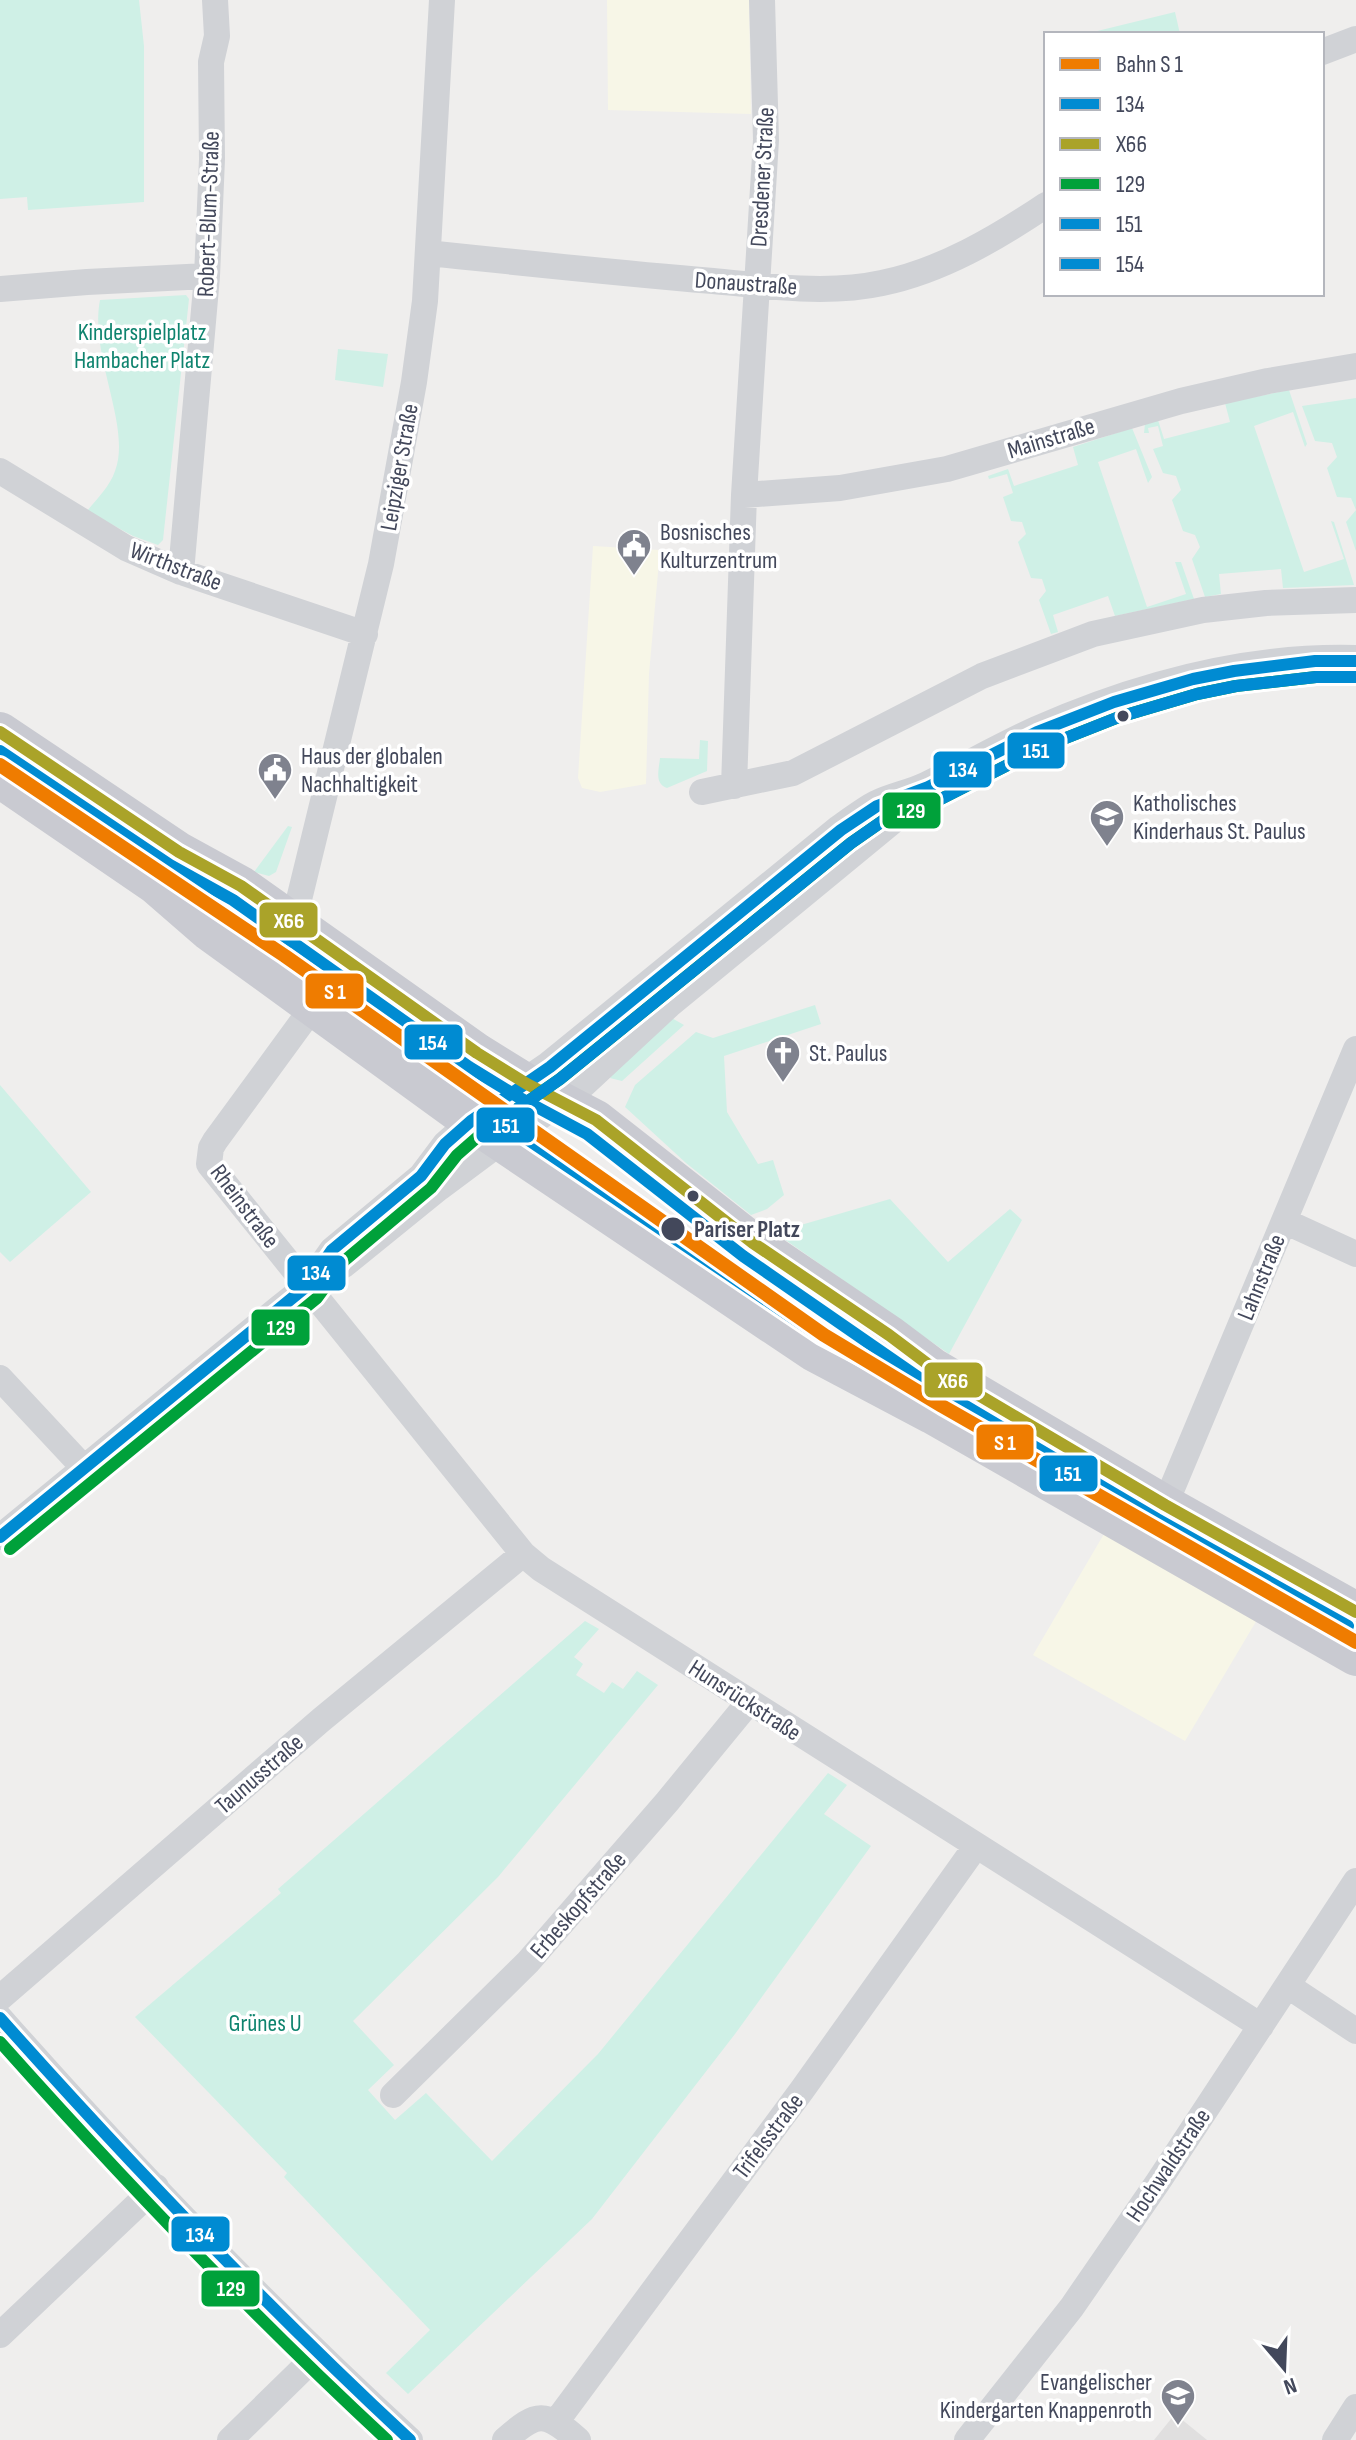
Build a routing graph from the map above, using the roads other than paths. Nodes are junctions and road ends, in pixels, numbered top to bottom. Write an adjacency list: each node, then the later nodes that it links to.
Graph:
1 (215, 0): 8 (street, Robert-Blum-Straße)
2 (442, 0): 7 (street, Leipziger Straße)
3 (762, 0): 9 (street, Dresdener Straße)
4 (1356, 39): 5 (street)
5 (1324, 51)
6 (1044, 206): 9 (street, Donaustraße)
7 (428, 253): 9 (street, Donaustraße); 16 (street, Leipziger Straße)
8 (207, 276): 10 (street); 14 (street, Robert-Blum-Straße)
9 (757, 285): 13 (street, Dresdener Straße)
10 (0, 289)
11 (1356, 366): 13 (street, Mainstraße)
12 (0, 471): 14 (street, Wirthstraße)
13 (744, 495): 20 (street, Dresdener Straße)
14 (181, 572): 16 (street, Wirthstraße)
15 (1356, 600): 20 (street)
16 (365, 634): 22 (street, Leipziger Straße)
17 (1356, 661): 26 (street)
18 (0, 732): 22 (main road)
19 (0, 778): 23 (main road)
20 (734, 786): 21 (street)
21 (702, 792)
22 (293, 924): 23 (main road); 26 (main road)
23 (280, 983): 24 (main road)
24 (313, 1007): 27 (main road); 30 (street, Rheinstraße)
25 (1356, 1049): 28 (street, Lahnstraße)
26 (542, 1093): 27 (street); 32 (main road)
27 (487, 1131): 30 (street); 30 (street); 31 (main road)
28 (1284, 1221): 29 (street); 35 (street, Lahnstraße)
29 (1356, 1254)
30 (307, 1286): 34 (street); 37 (street, Hunsrückstraße)
31 (843, 1368): 32 (main road); 39 (main road)
32 (933, 1368): 35 (main road)
33 (0, 1378): 34 (street)
34 (84, 1468): 36 (street)
35 (1165, 1505): 38 (main road)
36 (0, 1537)
37 (523, 1554): 40 (street, Hunsrückstraße); 44 (street, Taunusstraße)
38 (1356, 1612)
39 (1356, 1656)
40 (749, 1702): 41 (street, Hunsrückstraße); 48 (street, Erbeskopfstraße)
41 (976, 1846): 46 (street, Hunsrückstraße); 53 (street, Trifelsstraße)
42 (1356, 1881): 43 (street, Hochwaldstraße)
43 (1288, 1986): 46 (street, Hochwaldstraße); 47 (street)
44 (0, 1998)
45 (0, 2018): 49 (street)
46 (1261, 2026): 58 (street, Hochwaldstraße)
47 (1356, 2031)
48 (393, 2095)
49 (156, 2187): 50 (street); 51 (street)
50 (0, 2335)
51 (318, 2354): 54 (street); 55 (street)
52 (1356, 2407): 59 (street)
53 (547, 2420): 56 (street, Trifelsstraße); 57 (street)
54 (230, 2440)
55 (410, 2440)
56 (505, 2440)
57 (578, 2440)
58 (967, 2440)
59 (1335, 2440)

